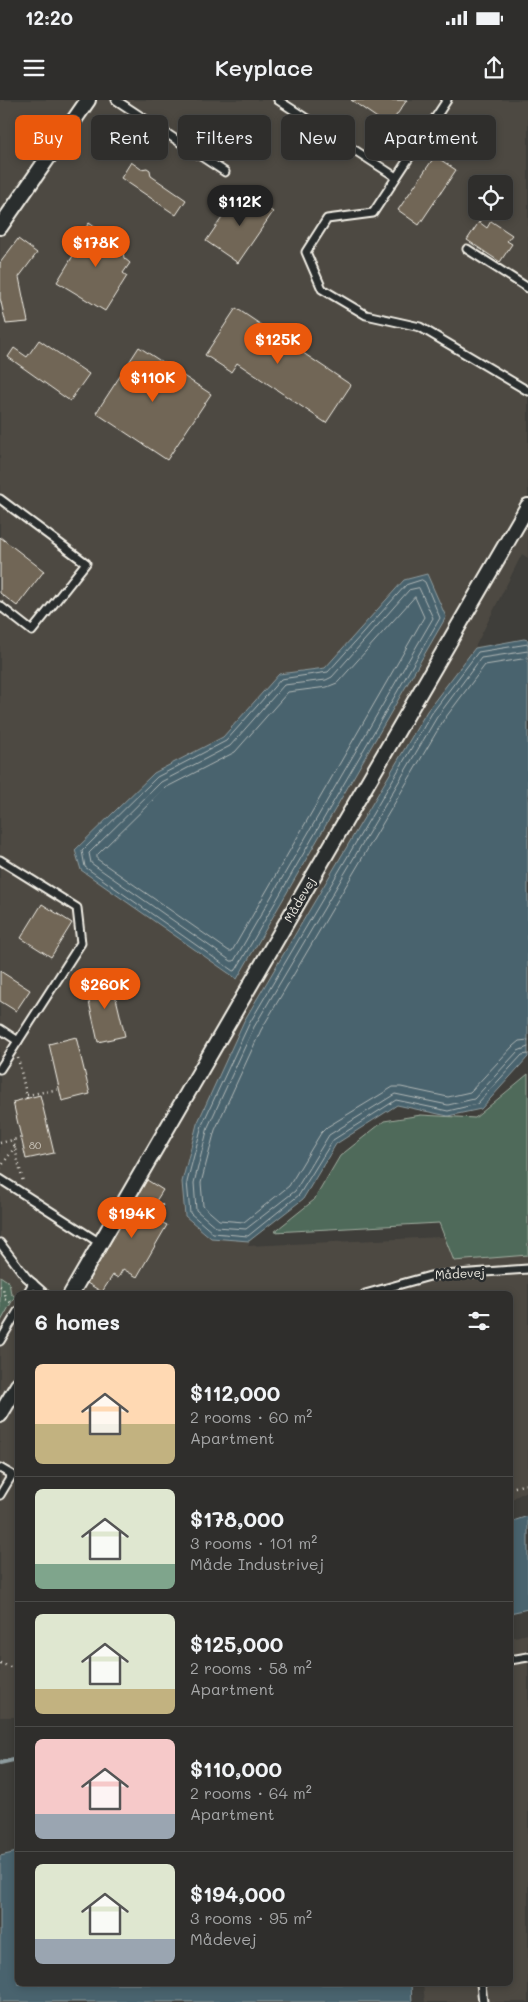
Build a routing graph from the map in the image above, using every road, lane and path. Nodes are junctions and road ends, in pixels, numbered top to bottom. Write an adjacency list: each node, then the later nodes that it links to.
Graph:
1 (88, 100): 7 (street)
2 (116, 100): 5 (lane)
3 (278, 100): 6 (lane)
4 (447, 100): 6 (lane)
5 (225, 172)
6 (396, 177): 10 (lane)
7 (0, 227)
8 (467, 249): 9 (lane)
9 (528, 288)
10 (528, 392)
11 (0, 499): 13 (lane)
12 (528, 506): 27 (street, Mådevej)
13 (0, 606)
14 (0, 860): 16 (lane)
15 (0, 1029): 16 (lane)
16 (17, 1044): 17 (lane); 18 (path)
17 (0, 1069)
18 (60, 1089)
19 (21, 1138): 20 (path)
20 (13, 1140): 21 (path); 22 (path)
21 (0, 1143)
22 (15, 1146): 23 (path); 25 (path)
23 (0, 1168)
24 (0, 1179): 25 (lane)
25 (26, 1195): 27 (lane)
26 (0, 1243): 29 (lane)
27 (100, 1243): 33 (street, Mådevej)
28 (528, 1269): 34 (lane, Mådevej)
29 (33, 1283): 31 (lane); 32 (lane)
30 (0, 1286): 35 (path)
31 (29, 1291)
32 (41, 1291)
33 (73, 1291)
34 (376, 1291)
35 (12, 1303)
36 (15, 1316): 37 (lane)
37 (0, 1341)
38 (15, 1390): 39 (street)
39 (0, 1414)
40 (0, 1468): 43 (lane)
41 (528, 1484): 42 (path)
42 (513, 1487)
43 (0, 1494)
44 (528, 1657): 45 (lane)
45 (513, 1660)
46 (0, 1663): 47 (path)
47 (15, 1669)
48 (481, 1986): 49 (lane)
49 (483, 2002)

